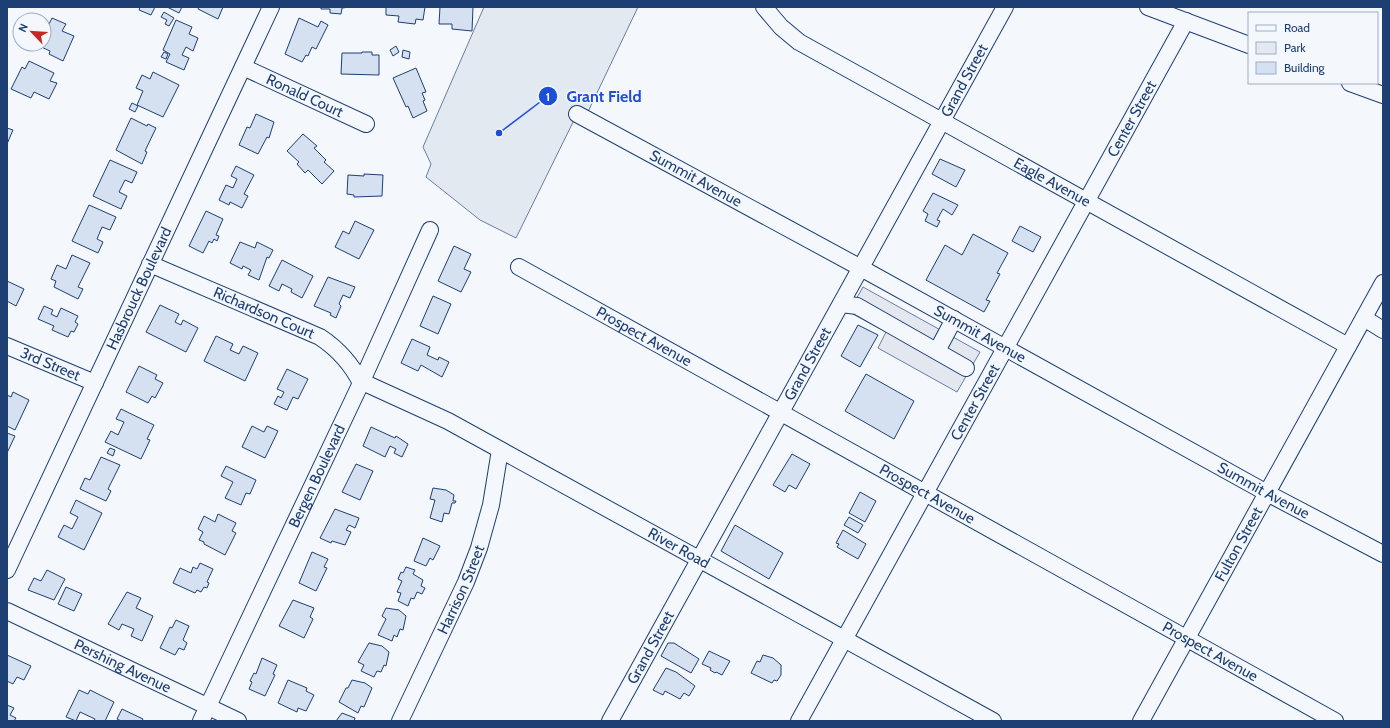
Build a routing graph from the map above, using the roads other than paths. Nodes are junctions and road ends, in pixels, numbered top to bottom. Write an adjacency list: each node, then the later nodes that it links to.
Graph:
1 (271, 7): 7 (street, Hasbrouck Boulevard)
2 (764, 7): 11 (street, Eagle Avenue)
3 (1005, 7): 11 (street, Grand Street)
4 (1148, 7): 5 (street)
5 (1186, 21): 6 (street); 13 (street, Center Street)
6 (1248, 45)
7 (242, 67): 12 (street, Ronald Court); 15 (street, Hasbrouck Boulevard)
8 (1353, 84): 9 (street)
9 (1382, 93)
10 (577, 114): 17 (street, Summit Avenue)
11 (942, 121): 13 (street, Eagle Avenue); 17 (street, Grand Street)
12 (366, 124)
13 (1086, 201): 24 (street, Eagle Avenue); 25 (street, Center Street)
14 (430, 230): 29 (street, Bergen Boulevard)
15 (150, 264): 28 (street, Hasbrouck Boulevard); 29 (street, Richardson Court)
16 (519, 267): 30 (street, Prospect Avenue)
17 (861, 268): 19 (street, Grand Street); 21 (street, Summit Avenue)
18 (1383, 283): 20 (street, Fulton Street)
19 (841, 304): 26 (street); 30 (street, Grand Street)
20 (1364, 318): 22 (street); 24 (street, Fulton Street)
21 (954, 319): 25 (street, Summit Avenue); 26 (street)
22 (1383, 330)
23 (7, 346): 28 (street, 3rd Street)
24 (1348, 346): 33 (street, Fulton Street)
25 (1005, 348): 32 (street, Center Street); 33 (street, Summit Avenue)
26 (937, 351): 27 (street)
27 (966, 368)
28 (95, 383): 36 (street, Hasbrouck Boulevard)
29 (361, 383): 31 (street, River Road); 40 (street, Bergen Boulevard)
30 (781, 412): 32 (street, Prospect Avenue); 35 (street, Grand Street)
31 (500, 450): 35 (street, River Road); 42 (street, Harrison Street)
32 (925, 492): 38 (street, Prospect Avenue); 39 (street, Center Street)
33 (1267, 493): 34 (street, Summit Avenue); 38 (street, Fulton Street)
34 (1383, 554)
35 (699, 559): 39 (street, River Road); 43 (street, Grand Street)
36 (7, 570)
37 (7, 611): 40 (street, Pershing Avenue)
38 (1187, 637): 46 (street, Fulton Street); 47 (street, Prospect Avenue)
39 (844, 639): 44 (street, Center Street); 45 (street, River Road)
40 (204, 714): 41 (street, Pershing Avenue)
41 (238, 721)
42 (400, 721)
43 (610, 721)
44 (799, 721)
45 (993, 721)
46 (1140, 721)
47 (1335, 721)

